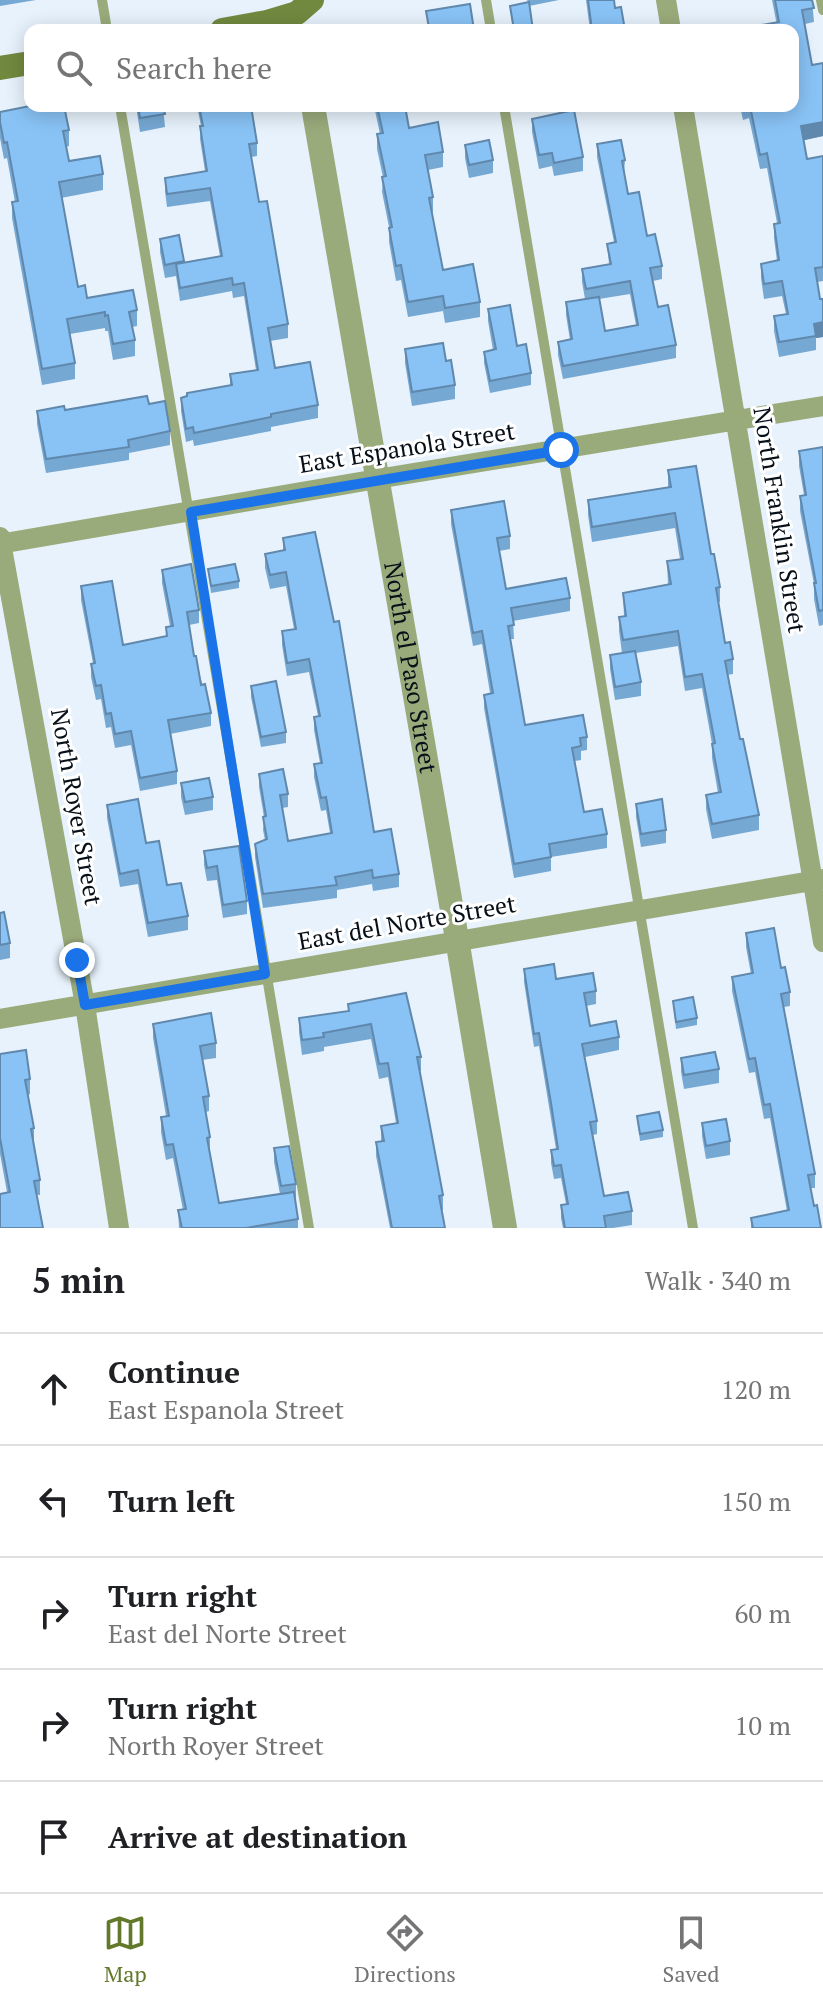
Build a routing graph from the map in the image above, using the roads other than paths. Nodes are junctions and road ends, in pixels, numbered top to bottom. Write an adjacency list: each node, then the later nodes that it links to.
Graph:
1 (102, 0): 7 (lane)
2 (486, 0): 9 (lane)
3 (666, 0): 10 (street)
4 (821, 0): 5 (lane)
5 (823, 10)
6 (301, 11): 8 (main road)
7 (106, 24)
8 (247, 24)
9 (490, 24)
10 (670, 24)
11 (24, 64): 12 (main road)
12 (0, 68)
13 (121, 112): 21 (lane)
14 (314, 112): 20 (street, North el Paso Street)
15 (505, 112): 19 (lane)
16 (684, 112): 18 (street, North Franklin Street)
17 (823, 406): 18 (street, East Espanola Street)
18 (736, 421): 19 (street, East Espanola Street); 23 (street, North Franklin Street)
19 (561, 450): 20 (street, East Espanola Street); 24 (lane)
20 (377, 479): 21 (street, East Espanola Street); 25 (street, North el Paso Street)
21 (191, 512): 22 (street, East Espanola Street); 27 (lane)
22 (0, 542): 28 (street, North Royer Street)
23 (818, 880): 24 (street, East del Norte Street); 26 (street, North Franklin Street)
24 (640, 910): 25 (street, East del Norte Street); 33 (lane)
25 (457, 939): 27 (street, East del Norte Street); 32 (street, North el Paso Street)
26 (823, 942)
27 (265, 974): 28 (street, East del Norte Street); 31 (lane)
28 (85, 1005): 29 (street, East del Norte Street); 30 (street, North Royer Street)
29 (0, 1019)
30 (119, 1228)
31 (309, 1228)
32 (505, 1228)
33 (693, 1228)

